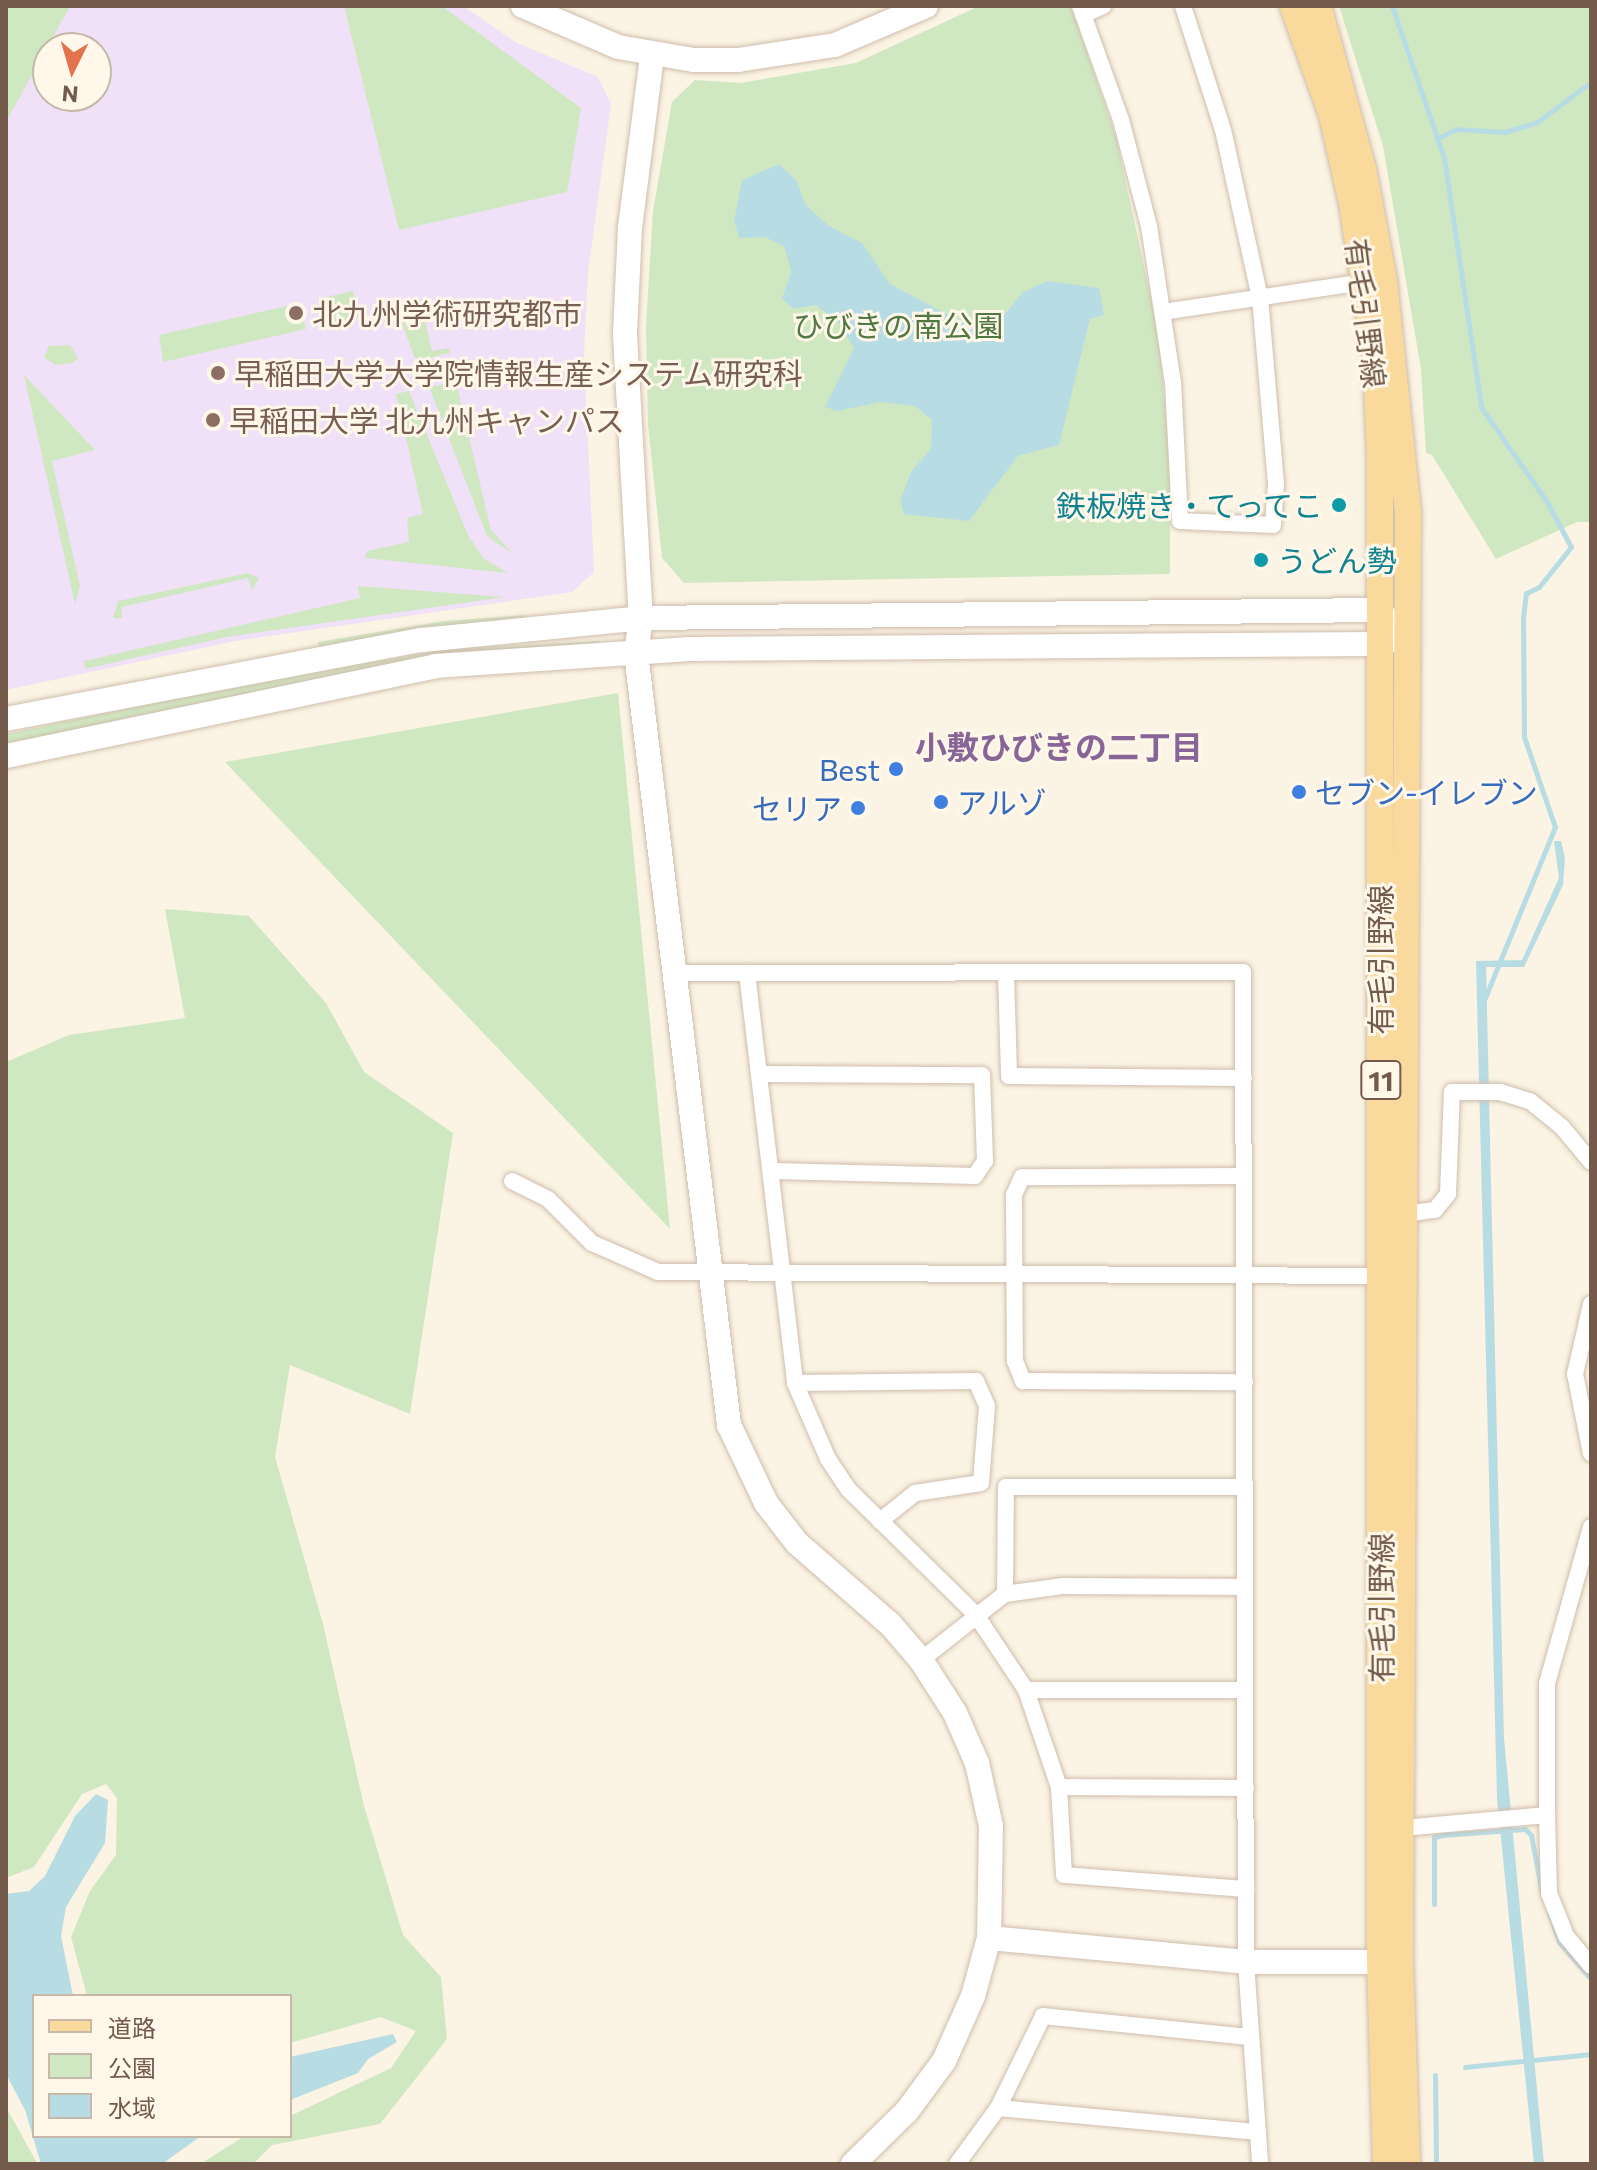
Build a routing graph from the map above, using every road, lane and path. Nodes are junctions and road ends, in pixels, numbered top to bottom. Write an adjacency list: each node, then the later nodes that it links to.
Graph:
1 (523, 6): 9 (street)
2 (926, 6): 8 (street)
3 (1103, 6): 7 (street)
4 (1183, 6): 11 (street)
5 (1293, 6): 10 (main road, 有毛引野線 / 11)
6 (1318, 6): 15 (main road, 有毛引野線 / 11)
7 (1081, 10): 12 (street)
8 (882, 15): 9 (street)
9 (652, 56): 14 (street)
10 (1364, 282): 11 (street); 13 (main road, 有毛引野線 / 11)
11 (1260, 298): 12 (street); 12 (street)
12 (1163, 312)
13 (1378, 610): 14 (street); 15 (street); 16 (main road, 有毛引野線 / 11)
14 (641, 618): 17 (street); 18 (street)
15 (1407, 636): 16 (street); 29 (main road, 有毛引野線 / 11)
16 (1378, 644): 17 (street); 29 (main road, 有毛引野線 / 11)
17 (636, 653): 19 (street); 20 (street)
18 (6, 719)
19 (6, 756)
20 (676, 973): 21 (street); 30 (street)
21 (747, 973): 22 (street); 23 (street)
22 (1006, 973): 24 (street); 24 (street)
23 (762, 1074): 26 (street); 26 (street)
24 (1244, 1078): 27 (street)
25 (1591, 1162): 29 (street)
26 (774, 1171): 31 (street)
27 (1244, 1176): 32 (street); 33 (street)
28 (512, 1181): 30 (street)
29 (1392, 1215): 34 (main road, 有毛引野線 / 11); 52 (main road, 有毛引野線 / 11)
30 (713, 1272): 31 (street); 46 (street)
31 (786, 1272): 32 (street); 37 (street)
32 (1018, 1273): 33 (street); 36 (street)
33 (1244, 1274): 34 (street); 36 (street)
34 (1382, 1276): 56 (main road, 有毛引野線 / 11)
35 (1591, 1304): 38 (street)
36 (1245, 1382): 40 (street)
37 (795, 1383): 41 (street); 41 (street)
38 (1585, 1390): 39 (street)
39 (1591, 1453)
40 (1245, 1487): 43 (street); 44 (street)
41 (880, 1521): 45 (street)
42 (1591, 1527): 51 (street)
43 (1245, 1587): 44 (street); 48 (street)
44 (1005, 1594): 45 (street)
45 (976, 1615): 46 (street); 47 (street)
46 (921, 1660): 54 (street)
47 (1026, 1690): 48 (street); 49 (street)
48 (1245, 1690): 50 (street)
49 (1059, 1787): 50 (street); 53 (street)
50 (1246, 1788): 53 (street)
51 (1547, 1815): 52 (street); 57 (street)
52 (1402, 1828): 56 (main road, 有毛引野線 / 11)
53 (1246, 1889): 55 (street)
54 (989, 1938): 55 (street); 61 (street)
55 (1246, 1962): 56 (street); 58 (street)
56 (1390, 1962): 64 (main road, 有毛引野線 / 11); 65 (main road, 有毛引野線 / 11)
57 (1591, 1966)
58 (1251, 2037): 59 (street); 60 (street)
59 (998, 2108): 60 (street); 62 (street)
60 (1258, 2132): 63 (street)
61 (853, 2164)
62 (957, 2164)
63 (1260, 2164)
64 (1386, 2164)
65 (1407, 2164)

